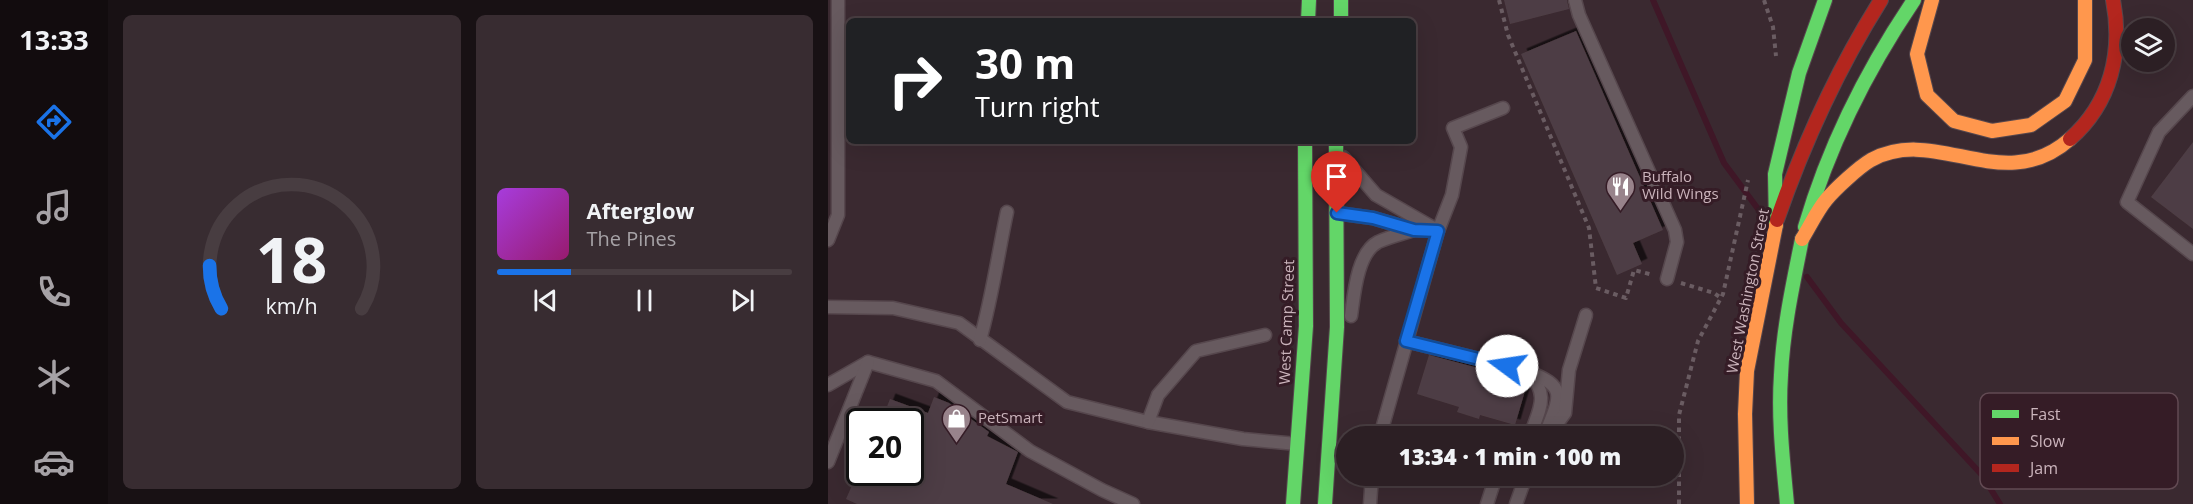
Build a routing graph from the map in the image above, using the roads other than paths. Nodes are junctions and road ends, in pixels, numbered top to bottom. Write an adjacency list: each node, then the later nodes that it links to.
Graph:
1 (838, 0): 23 (lane)
2 (1309, 0): 11 (main road)
3 (1341, 0): 12 (main road)
4 (1575, 0): 25 (lane)
5 (1825, 0): 19 (main road)
6 (1881, 0): 19 (main road, West Washington Street)
7 (1914, 0): 22 (main road)
8 (1932, 0): 9 (main road)
9 (2085, 0)
10 (2113, 0): 22 (main road)
11 (1308, 18)
12 (1341, 18)
13 (2193, 96): 24 (lane)
14 (1503, 108): 21 (lane)
15 (1306, 144): 18 (main road, West Camp Street)
16 (1336, 145): 18 (main road, West Camp Street); 21 (lane)
17 (1007, 212): 29 (lane)
18 (1321, 213): 20 (lane); 33 (main road, West Camp Street); 40 (main road, West Camp Street)
19 (1776, 225): 51 (main road, West Washington Street)
20 (1414, 230): 21 (lane); 33 (lane)
21 (1438, 231): 30 (lane)
22 (1802, 239): 52 (main road)
23 (828, 240)
24 (2193, 254)
25 (1667, 279)
26 (828, 307): 29 (lane)
27 (1586, 315): 39 (lane)
28 (1265, 335): 35 (lane)
29 (980, 340): 35 (lane)
30 (1406, 341): 32 (lane); 36 (lane)
31 (868, 362): 34 (lane); 41 (lane); 45 (lane)
32 (1527, 371): 37 (lane); 38 (lane)
33 (1334, 379): 47 (main road, West Camp Street)
34 (828, 385)
35 (1148, 422): 40 (lane)
36 (1383, 426)
37 (1533, 426)
38 (1550, 426)
39 (1554, 426)
40 (1298, 444): 46 (main road, West Camp Street)
41 (828, 462)
42 (1371, 486): 48 (lane)
43 (1493, 486): 49 (lane)
44 (1522, 486): 50 (lane)
45 (1133, 504)
46 (1293, 504)
47 (1325, 504)
48 (1370, 504)
49 (1487, 504)
50 (1516, 504)
51 (1747, 504)
52 (1787, 504)

